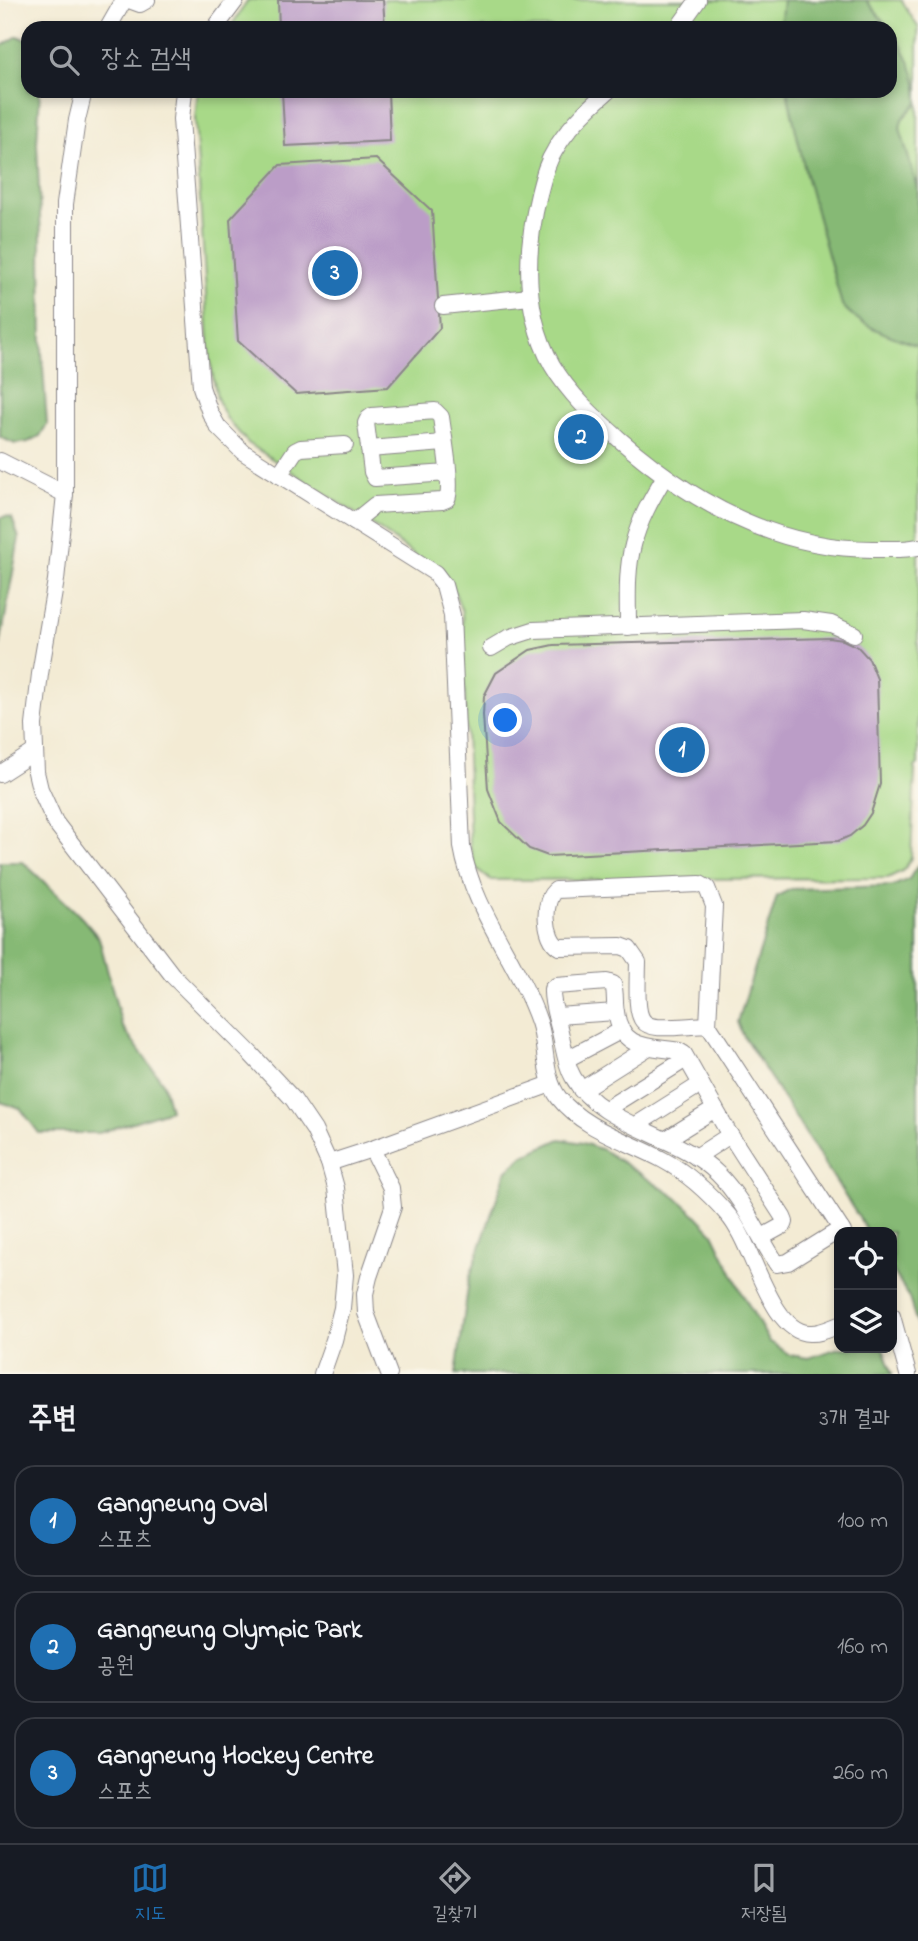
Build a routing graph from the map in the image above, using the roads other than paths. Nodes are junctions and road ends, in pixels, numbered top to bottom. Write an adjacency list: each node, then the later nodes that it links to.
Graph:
1 (127, 0): 2 (street); 5 (street)
2 (147, 0)
3 (236, 0): 6 (street)
4 (698, 0): 7 (street)
5 (113, 21)
6 (220, 21)
7 (683, 21)
8 (82, 98): 20 (street)
9 (183, 98): 18 (street)
10 (601, 98): 11 (street)
11 (530, 298): 12 (street); 19 (street)
12 (443, 306)
13 (444, 443): 15 (street); 15 (street); 17 (street)
14 (345, 445): 18 (street)
15 (369, 449): 17 (street)
16 (0, 461): 20 (street)
17 (448, 473): 21 (street)
18 (279, 475): 21 (street)
19 (665, 476): 22 (street); 23 (street)
20 (65, 494): 26 (street)
21 (354, 522): 35 (street)
22 (918, 547)
23 (628, 627): 24 (street); 25 (street)
24 (854, 634)
25 (491, 648)
26 (34, 752): 27 (street); 46 (street)
27 (0, 774)
28 (616, 1012): 29 (street); 29 (street); 31 (street)
29 (556, 1016): 33 (street)
30 (708, 1026): 30 (street); 48 (street)
31 (622, 1030): 32 (street); 33 (street)
32 (649, 1047): 34 (street); 37 (street)
33 (567, 1059): 37 (street)
34 (686, 1059): 36 (street); 38 (street)
35 (551, 1084): 43 (street); 51 (street)
36 (701, 1084): 39 (street); 40 (street)
37 (581, 1090): 38 (street)
38 (606, 1109): 40 (street)
39 (715, 1109): 41 (street); 42 (street)
40 (636, 1125): 42 (street)
41 (730, 1135): 44 (street); 45 (street)
42 (665, 1140): 44 (street)
43 (372, 1149): 46 (street); 54 (street)
44 (696, 1157): 47 (street)
45 (744, 1157): 47 (street); 50 (street)
46 (329, 1163): 53 (street)
47 (717, 1173): 50 (street)
48 (839, 1227)
49 (834, 1235): 50 (street)
50 (762, 1237)
51 (834, 1327)
52 (897, 1334): 55 (street)
53 (322, 1374)
54 (389, 1374)
55 (908, 1374)

